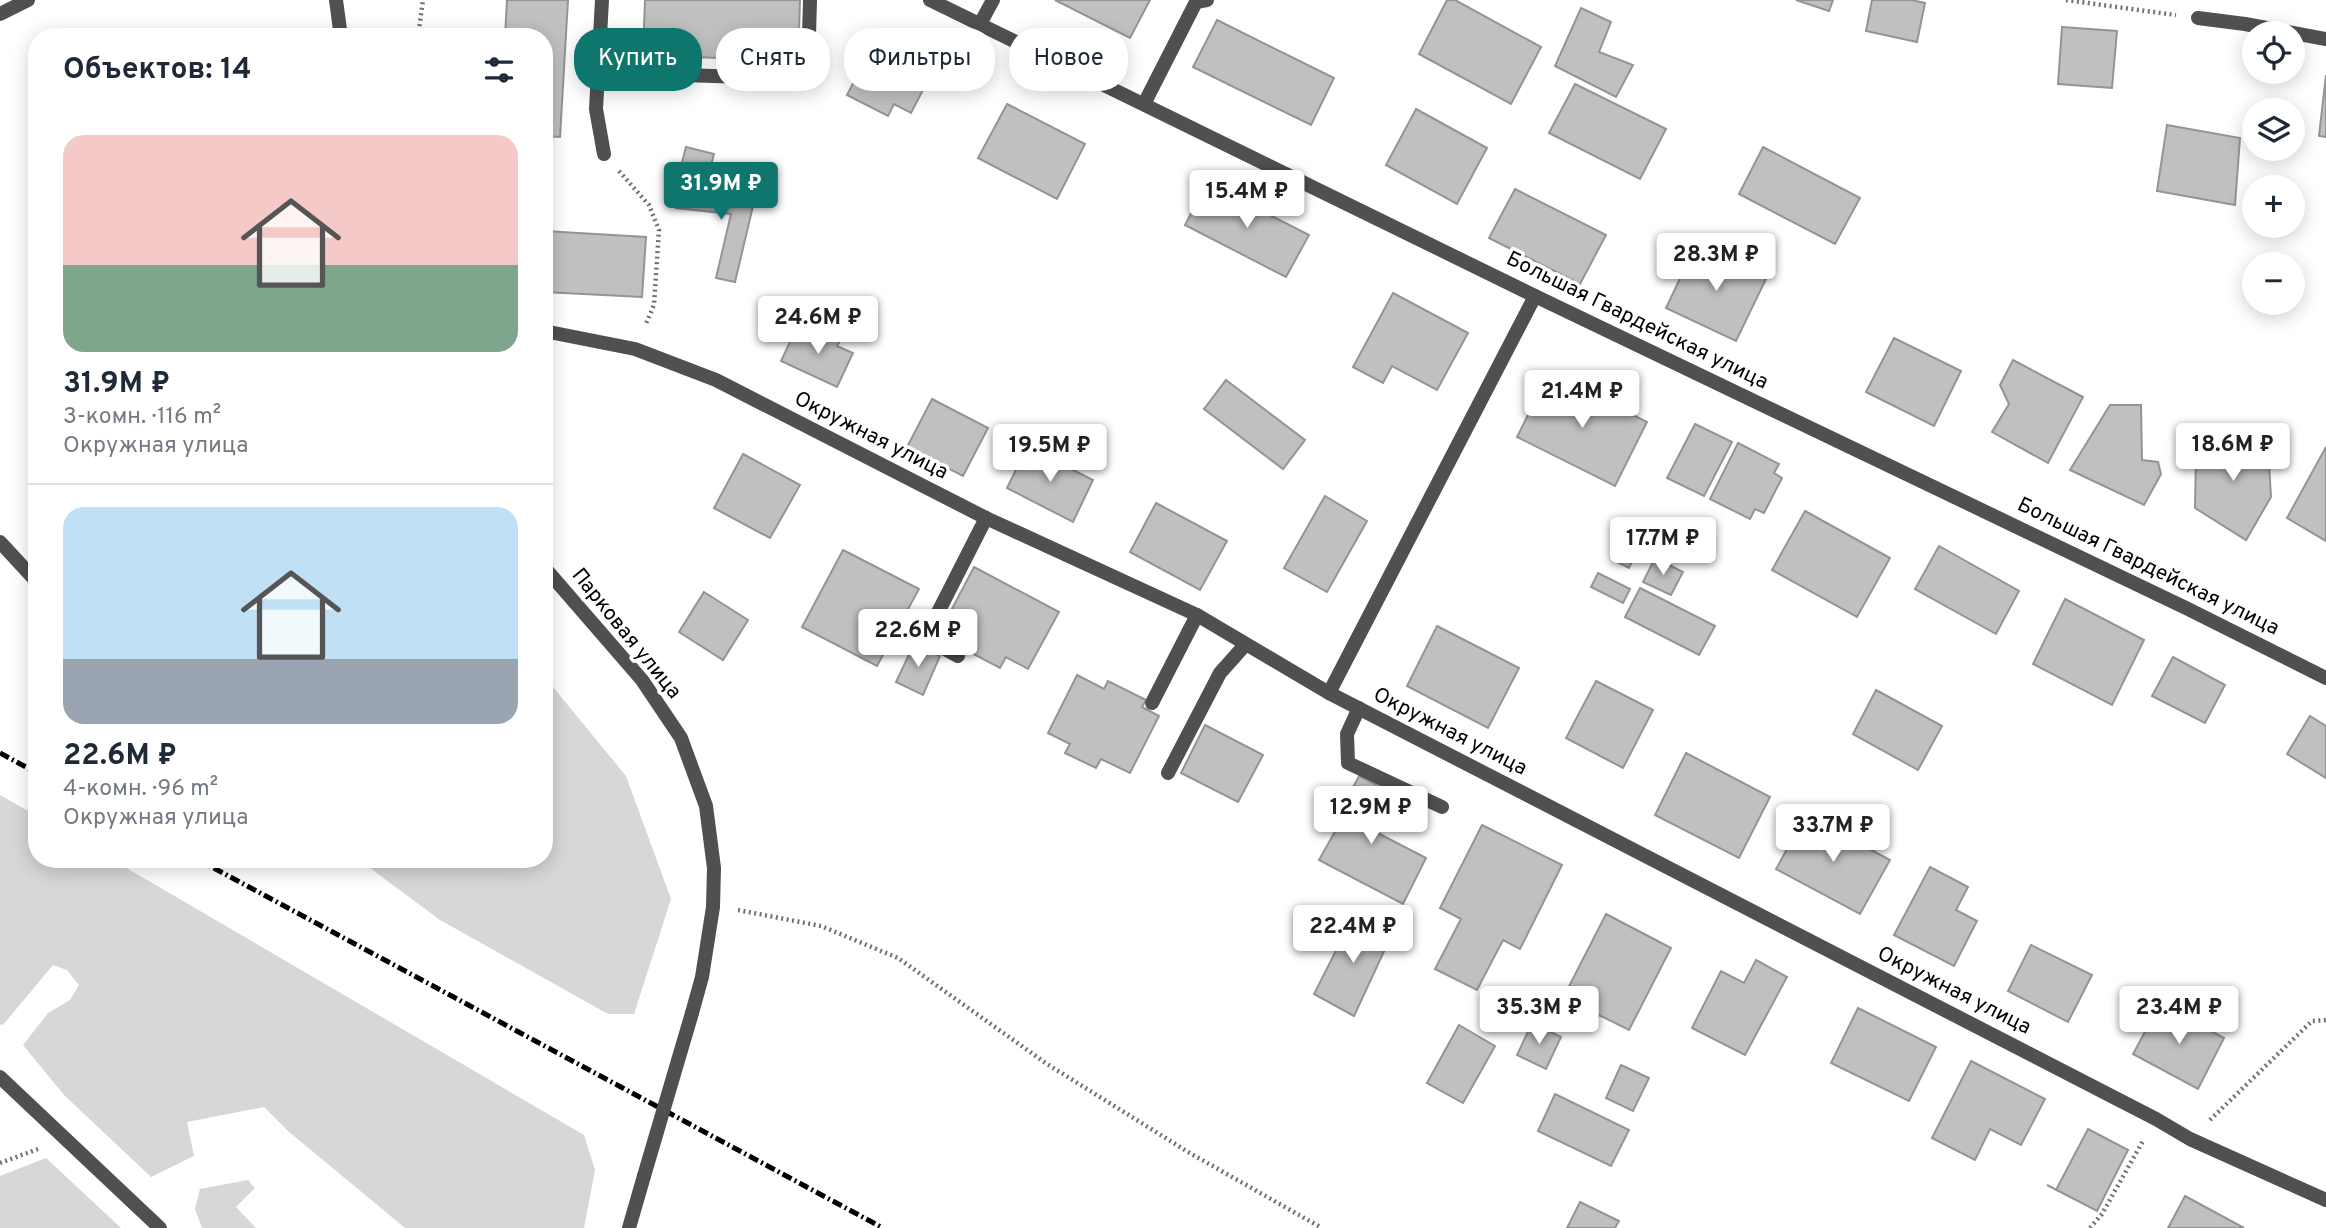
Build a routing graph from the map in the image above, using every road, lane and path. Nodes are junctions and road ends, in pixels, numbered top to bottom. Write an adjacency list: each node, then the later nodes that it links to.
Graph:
1 (28, 0): 10 (street)
2 (336, 0): 13 (street)
3 (423, 0): 14 (path)
4 (602, 0): 18 (street)
5 (810, 0): 16 (street)
6 (930, 0): 12 (street, Большая Гвардейская улица)
7 (993, 0): 12 (street)
8 (2066, 0): 11 (path)
9 (1200, 1): 17 (street)
10 (0, 14)
11 (2198, 18): 15 (street)
12 (980, 24): 17 (street, Большая Гвардейская улица)
13 (340, 28)
14 (419, 28)
15 (2326, 39)
16 (702, 76)
17 (1144, 104): 19 (street, Большая Гвардейская улица)
18 (604, 154): 20 (path)
19 (1535, 296): 29 (street, Большая Гвардейская улица); 30 (street)
20 (654, 305)
21 (553, 333): 22 (street, Окружная улица)
22 (986, 518): 26 (street, Окружная улица); 28 (street)
23 (0, 542): 24 (street)
24 (28, 572)
25 (553, 577): 44 (street, Парковая улица, bridge)
26 (1197, 615): 27 (street, Окружная улица); 31 (street)
27 (1245, 645): 30 (street, Окружная улица); 33 (street)
28 (958, 656)
29 (2326, 678)
30 (1329, 693): 32 (street, Окружная улица)
31 (1152, 703)
32 (1359, 708): 34 (street); 38 (street, Окружная улица)
33 (1168, 774)
34 (1442, 807)
35 (738, 910): 45 (path)
36 (2326, 1020): 39 (path)
37 (0, 1077): 43 (street)
38 (2155, 1119): 39 (street, Окружная улица); 46 (path)
39 (2190, 1139): 42 (street, Окружная улица)
40 (39, 1149): 41 (path)
41 (0, 1163)
42 (2326, 1200)
43 (160, 1228)
44 (629, 1228)
45 (1322, 1228)
46 (2090, 1228)

